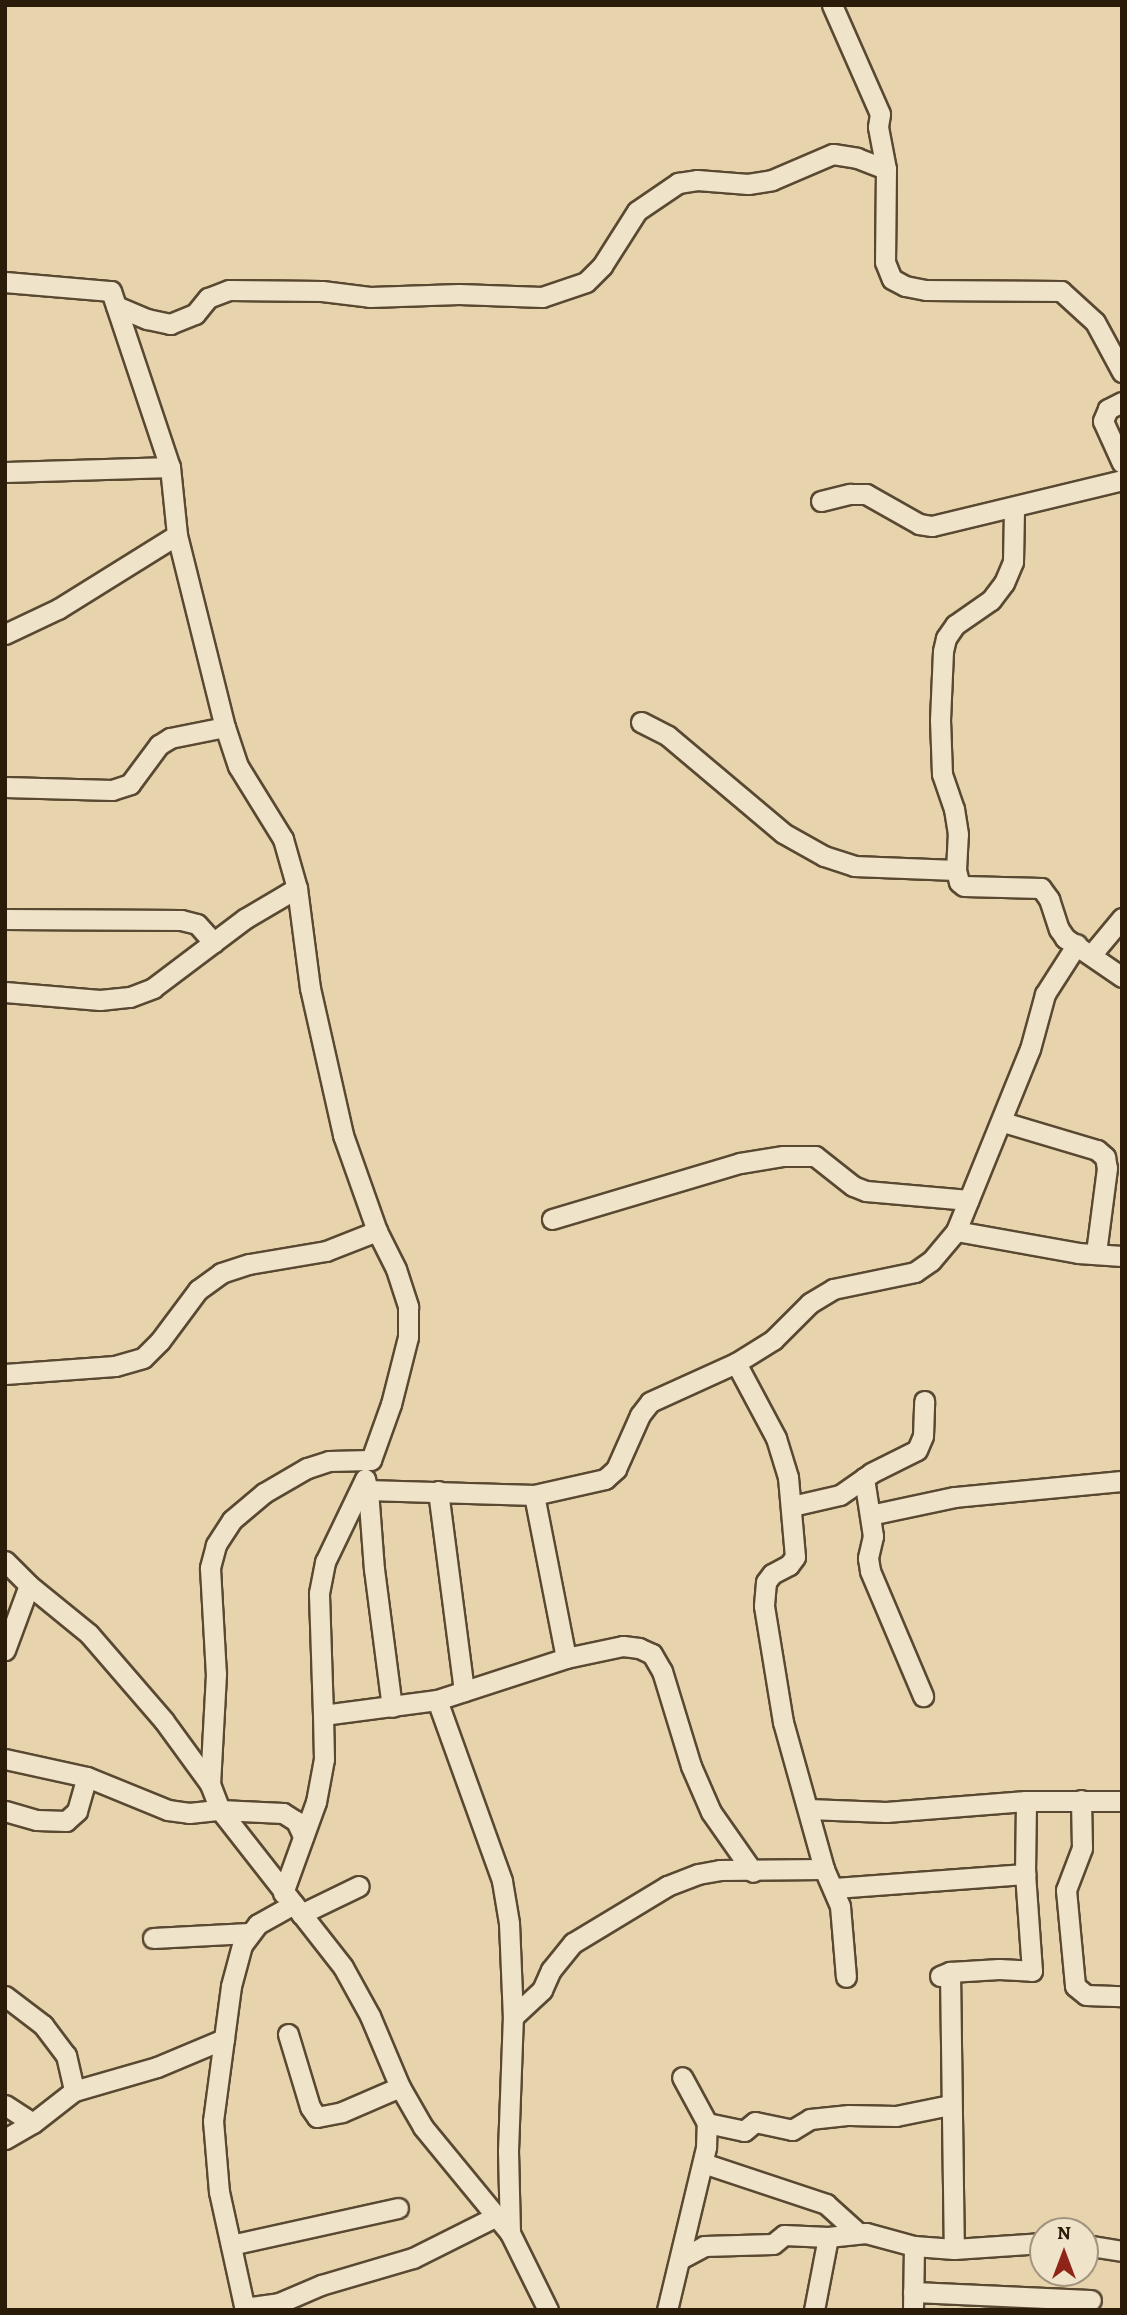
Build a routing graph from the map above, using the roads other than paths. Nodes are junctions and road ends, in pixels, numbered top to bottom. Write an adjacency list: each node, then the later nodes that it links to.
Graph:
1 (832, 5): 2 (street)
2 (886, 169): 4 (street); 5 (street)
3 (5, 282): 4 (street)
4 (116, 306): 8 (street)
5 (1122, 372)
6 (1122, 402): 7 (street)
7 (1122, 463)
8 (170, 467): 9 (street); 13 (street)
9 (5, 472)
10 (1122, 480): 12 (street)
11 (821, 501): 12 (street)
12 (1014, 508): 18 (street)
13 (177, 536): 14 (street); 16 (street)
14 (5, 634)
15 (641, 722): 18 (street)
16 (225, 727): 17 (street); 19 (street)
17 (5, 787)
18 (956, 870): 23 (street)
19 (297, 888): 22 (street); 29 (street)
20 (1122, 918): 23 (street)
21 (5, 919): 22 (street)
22 (214, 943): 25 (street)
23 (1085, 949): 24 (street); 26 (street)
24 (1122, 977)
25 (5, 992)
26 (1003, 1122): 27 (street); 31 (street)
27 (969, 1200): 28 (street); 30 (street)
28 (552, 1219)
29 (377, 1231): 34 (street); 36 (street)
30 (956, 1231): 31 (street); 33 (street)
31 (1096, 1253): 32 (street)
32 (1122, 1256)
33 (736, 1363): 40 (street); 41 (street)
34 (5, 1374)
35 (924, 1401): 37 (street)
36 (368, 1476): 39 (street); 50 (street); 51 (street); 54 (street)
37 (864, 1478): 41 (street); 42 (street)
38 (1122, 1481): 42 (street)
39 (439, 1491): 40 (street); 47 (street)
40 (534, 1495): 46 (street)
41 (792, 1506): 58 (street)
42 (870, 1515): 48 (street)
43 (5, 1561): 44 (street)
44 (29, 1585): 45 (street); 54 (street)
45 (5, 1650)
46 (566, 1658): 47 (street); 63 (street)
47 (464, 1691): 49 (street)
48 (923, 1696)
49 (437, 1700): 50 (street); 73 (street)
50 (393, 1707): 51 (street)
51 (323, 1716): 61 (street)
52 (5, 1759): 53 (street)
53 (87, 1777): 59 (street); 60 (street)
54 (210, 1784): 59 (street)
55 (1081, 1800): 56 (street); 57 (street); 72 (street)
56 (1027, 1801): 58 (street); 64 (street)
57 (1122, 1801)
58 (808, 1809): 62 (street)
59 (220, 1810): 61 (street); 67 (street)
60 (5, 1811)
61 (303, 1836): 67 (street)
62 (824, 1869): 63 (street); 66 (street)
63 (753, 1872): 73 (street)
64 (1025, 1874): 66 (street); 80 (street)
65 (359, 1886): 67 (street)
66 (834, 1888): 70 (street)
67 (293, 1904): 68 (street); 77 (street)
68 (249, 1933): 69 (street); 75 (street)
69 (153, 1938)
70 (846, 1977)
71 (5, 1996): 78 (street)
72 (1122, 1996)
73 (513, 2017): 88 (street)
74 (288, 2034): 77 (street)
75 (224, 2039): 78 (street); 91 (street)
76 (682, 2077): 82 (street)
77 (400, 2087): 86 (street)
78 (74, 2091): 81 (street)
79 (5, 2105): 81 (street)
80 (950, 2105): 82 (street); 94 (street)
81 (33, 2123): 83 (street)
82 (707, 2123): 84 (street)
83 (5, 2139)
84 (703, 2163): 87 (street); 96 (street)
85 (398, 2208): 91 (street)
86 (495, 2217): 88 (street); 100 (street)
87 (857, 2232): 89 (street); 92 (street)
88 (510, 2233): 101 (street)
89 (828, 2236): 96 (street); 104 (street)
90 (1029, 2244): 94 (street)
91 (230, 2245): 102 (street)
92 (914, 2246): 94 (street); 98 (street)
93 (1099, 2247): 95 (street)
94 (954, 2249)
95 (1122, 2251)
96 (680, 2259): 103 (street)
97 (1091, 2300): 99 (street)
98 (913, 2301): 99 (street)
99 (972, 2302)
100 (303, 2303): 102 (street)
101 (542, 2308)
102 (245, 2309)
103 (667, 2310)
104 (814, 2310)

